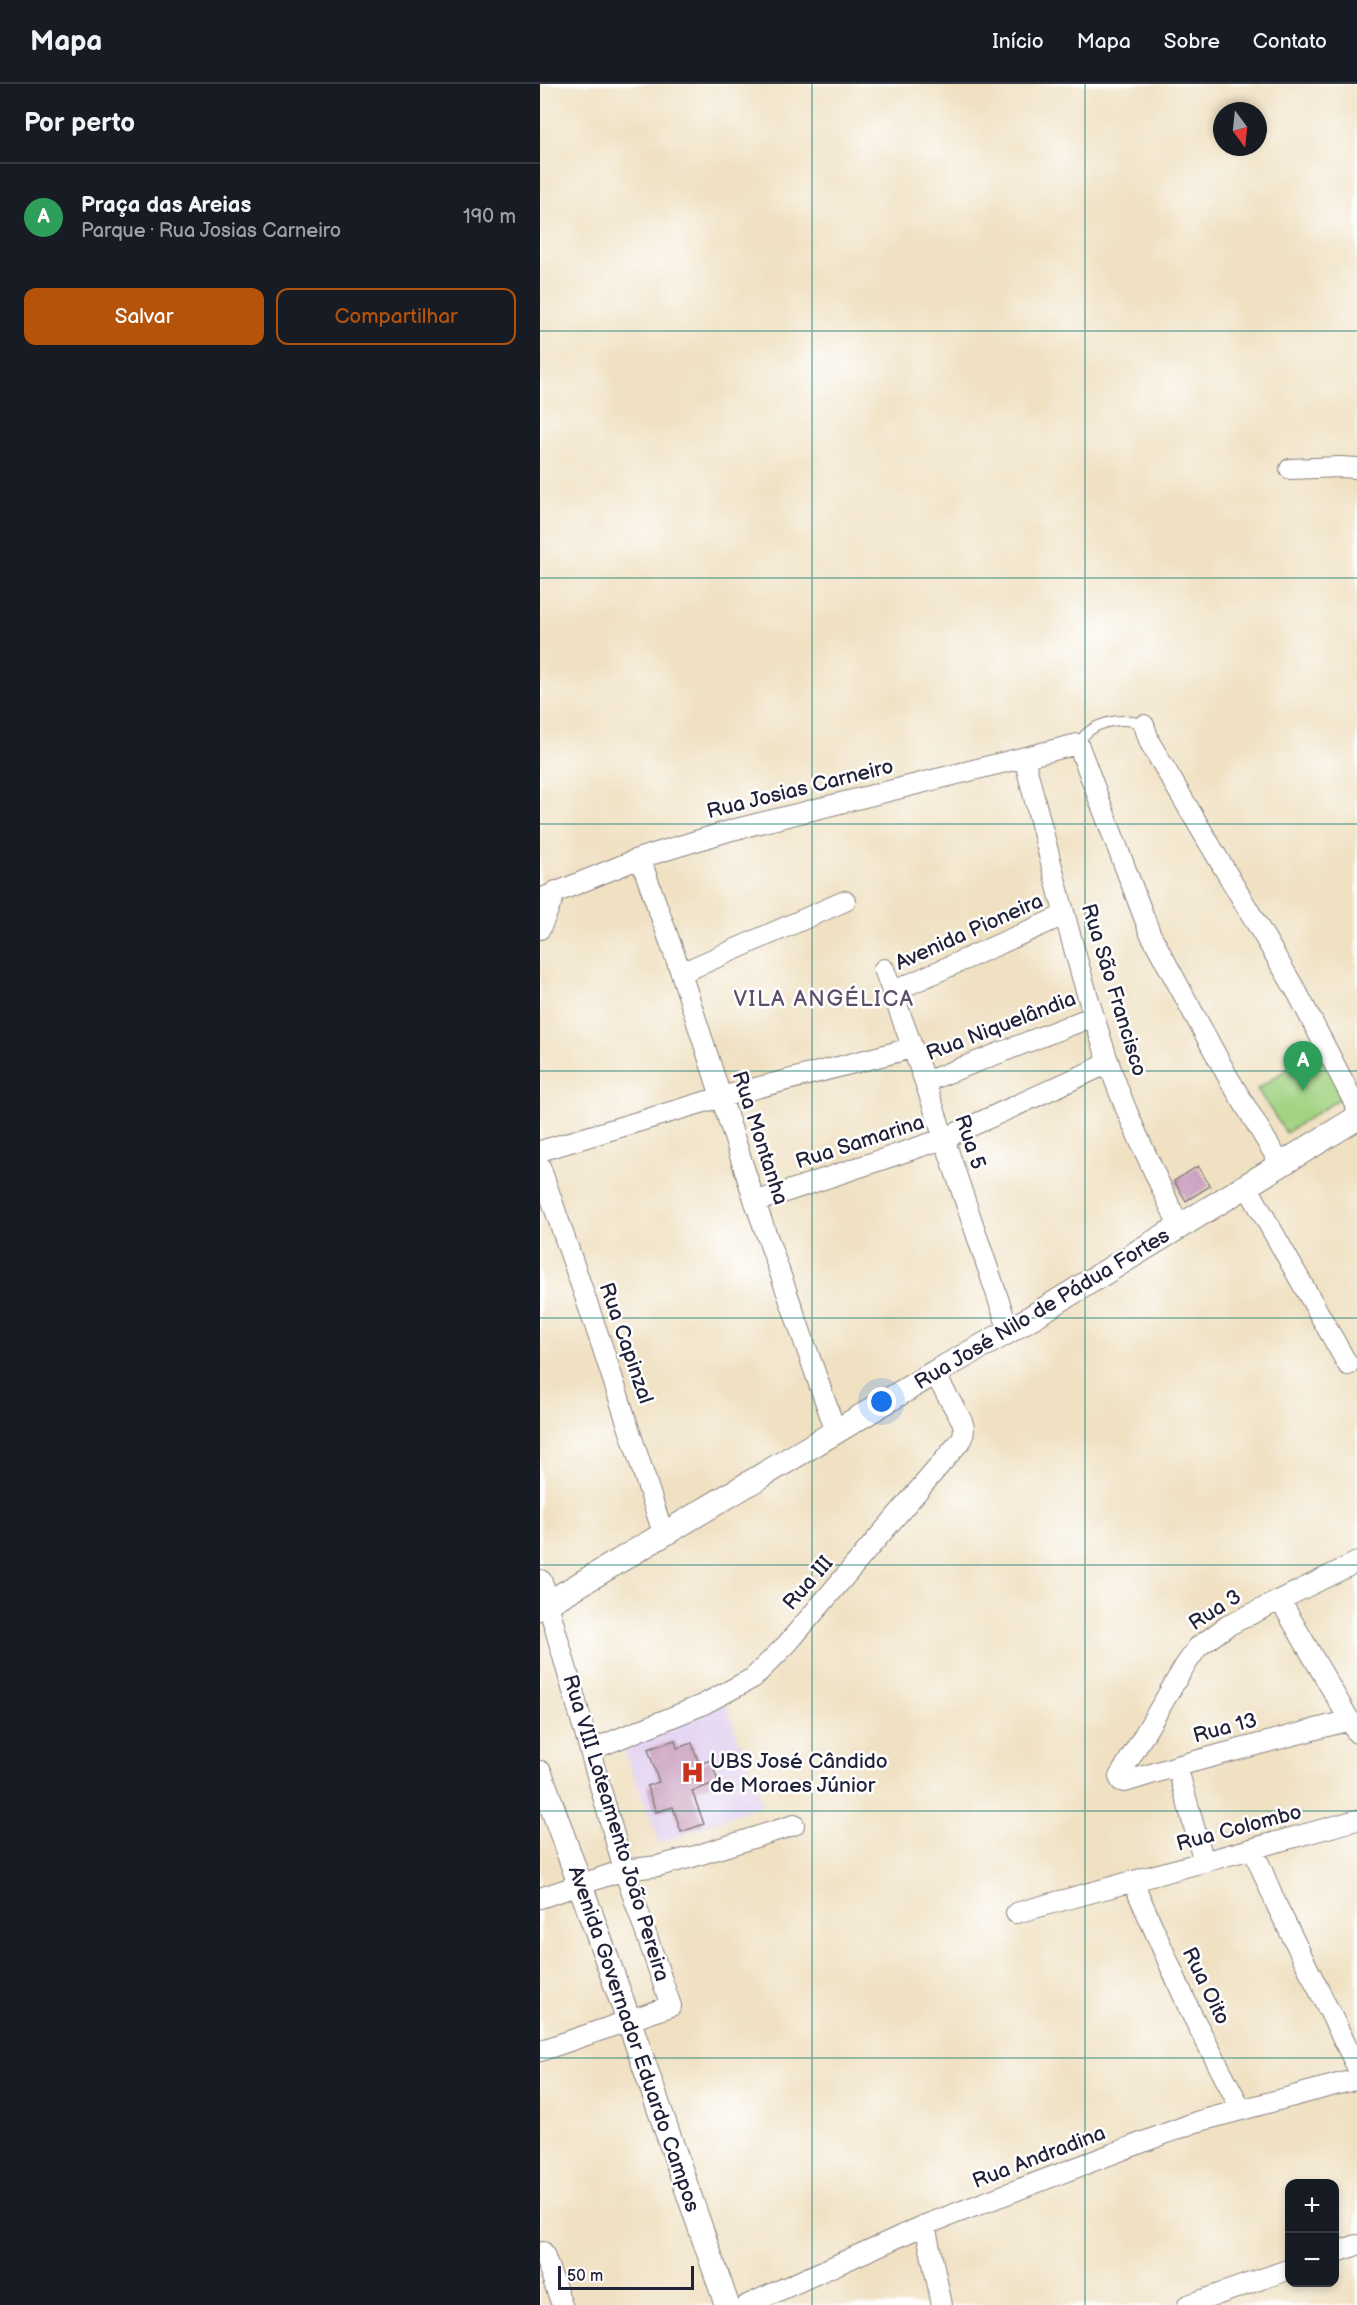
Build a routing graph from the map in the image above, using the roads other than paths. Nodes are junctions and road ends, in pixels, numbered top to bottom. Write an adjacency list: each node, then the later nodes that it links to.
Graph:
1 (1357, 468): 2 (street)
2 (1290, 469)
3 (1144, 725): 4 (lane, Rua Josias Carneiro); 19 (street, Rua Josias Carneiro)
4 (1078, 744): 5 (street, Rua Josias Carneiro); 23 (street)
5 (1024, 758): 6 (street, Rua Josias Carneiro); 9 (street, Rua São Francisco)
6 (640, 858): 7 (street, Rua Josias Carneiro); 12 (street, Rua Montanha)
7 (548, 895): 10 (street)
8 (845, 901): 12 (street)
9 (1065, 915): 13 (street, Avenida Pioneira); 14 (street, Rua São Francisco)
10 (540, 929)
11 (884, 969): 13 (street, Rua 5)
12 (681, 973): 18 (street, Rua Montanha)
13 (892, 992): 15 (street, Rua 5)
14 (1094, 1016): 16 (street, Rua São Francisco); 17 (street, Rua Niquelândia)
15 (912, 1048): 17 (street, Rua 5); 18 (street)
16 (1109, 1063): 21 (street, Rua Samarina); 27 (street, Rua São Francisco)
17 (925, 1082): 21 (street, Rua 5)
18 (722, 1097): 22 (street); 26 (street, Rua Montanha)
19 (1357, 1108)
20 (1357, 1118): 23 (street, Rua José Nilo de Pádua Fortes)
21 (944, 1139): 26 (street, Rua Samarina); 28 (street, Rua 5)
22 (540, 1151)
23 (1281, 1165): 25 (street, Rua José Nilo de Pádua Fortes)
24 (540, 1166): 32 (street, Rua Capinzal)
25 (1247, 1186): 27 (street, Rua José Nilo de Pádua Fortes); 29 (street)
26 (755, 1202): 31 (street, Rua Montanha)
27 (1180, 1228): 28 (street, Rua José Nilo de Pádua Fortes)
28 (1009, 1331): 30 (street, Rua José Nilo de Pádua Fortes)
29 (1348, 1365)
30 (934, 1373): 31 (street, Rua José Nilo de Pádua Fortes); 37 (street, Rua III)
31 (836, 1432): 32 (street, Rua José Nilo de Pádua Fortes)
32 (664, 1536): 34 (street, Rua José Nilo de Pádua Fortes)
33 (1357, 1562): 35 (street, Rua 3)
34 (543, 1598): 37 (street, Rua VIII Loteamento João Pereira)
35 (1280, 1600): 36 (street); 40 (street, Rua 3)
36 (1353, 1726): 38 (street, Rua 13)
37 (591, 1750): 45 (street, Rua VIII Loteamento João Pereira)
38 (1177, 1766): 40 (street, Rua 13); 44 (street)
39 (540, 1773): 47 (street, Avenida Governador Eduardo Campos)
40 (1120, 1774)
41 (1357, 1820): 43 (street, Rua Colombo)
42 (794, 1825): 45 (street)
43 (1253, 1849): 44 (street, Rua Colombo); 52 (street)
44 (1204, 1862): 46 (street, Rua Colombo)
45 (624, 1870): 47 (street); 50 (street, Rua VIII Loteamento João Pereira)
46 (1133, 1882): 49 (street, Rua Colombo); 54 (street, Rua Oito)
47 (581, 1885): 48 (street); 50 (street, Avenida Governador Eduardo Campos)
48 (540, 1898)
49 (1016, 1913)
50 (629, 2021): 51 (street); 62 (street, Avenida Governador Eduardo Campos)
51 (540, 2051)
52 (1357, 2067)
53 (1357, 2079): 54 (street, Rua Andradina)
54 (1241, 2109): 55 (street, Rua Andradina)
55 (925, 2225): 60 (street, Rua Andradina); 64 (street)
56 (1357, 2245): 58 (street)
57 (543, 2252): 61 (street)
58 (1339, 2252)
59 (1285, 2271): 65 (street)
60 (771, 2299): 63 (street, Rua Andradina)
61 (562, 2305)
62 (727, 2305)
63 (747, 2305)
64 (942, 2305)
65 (1188, 2305)

